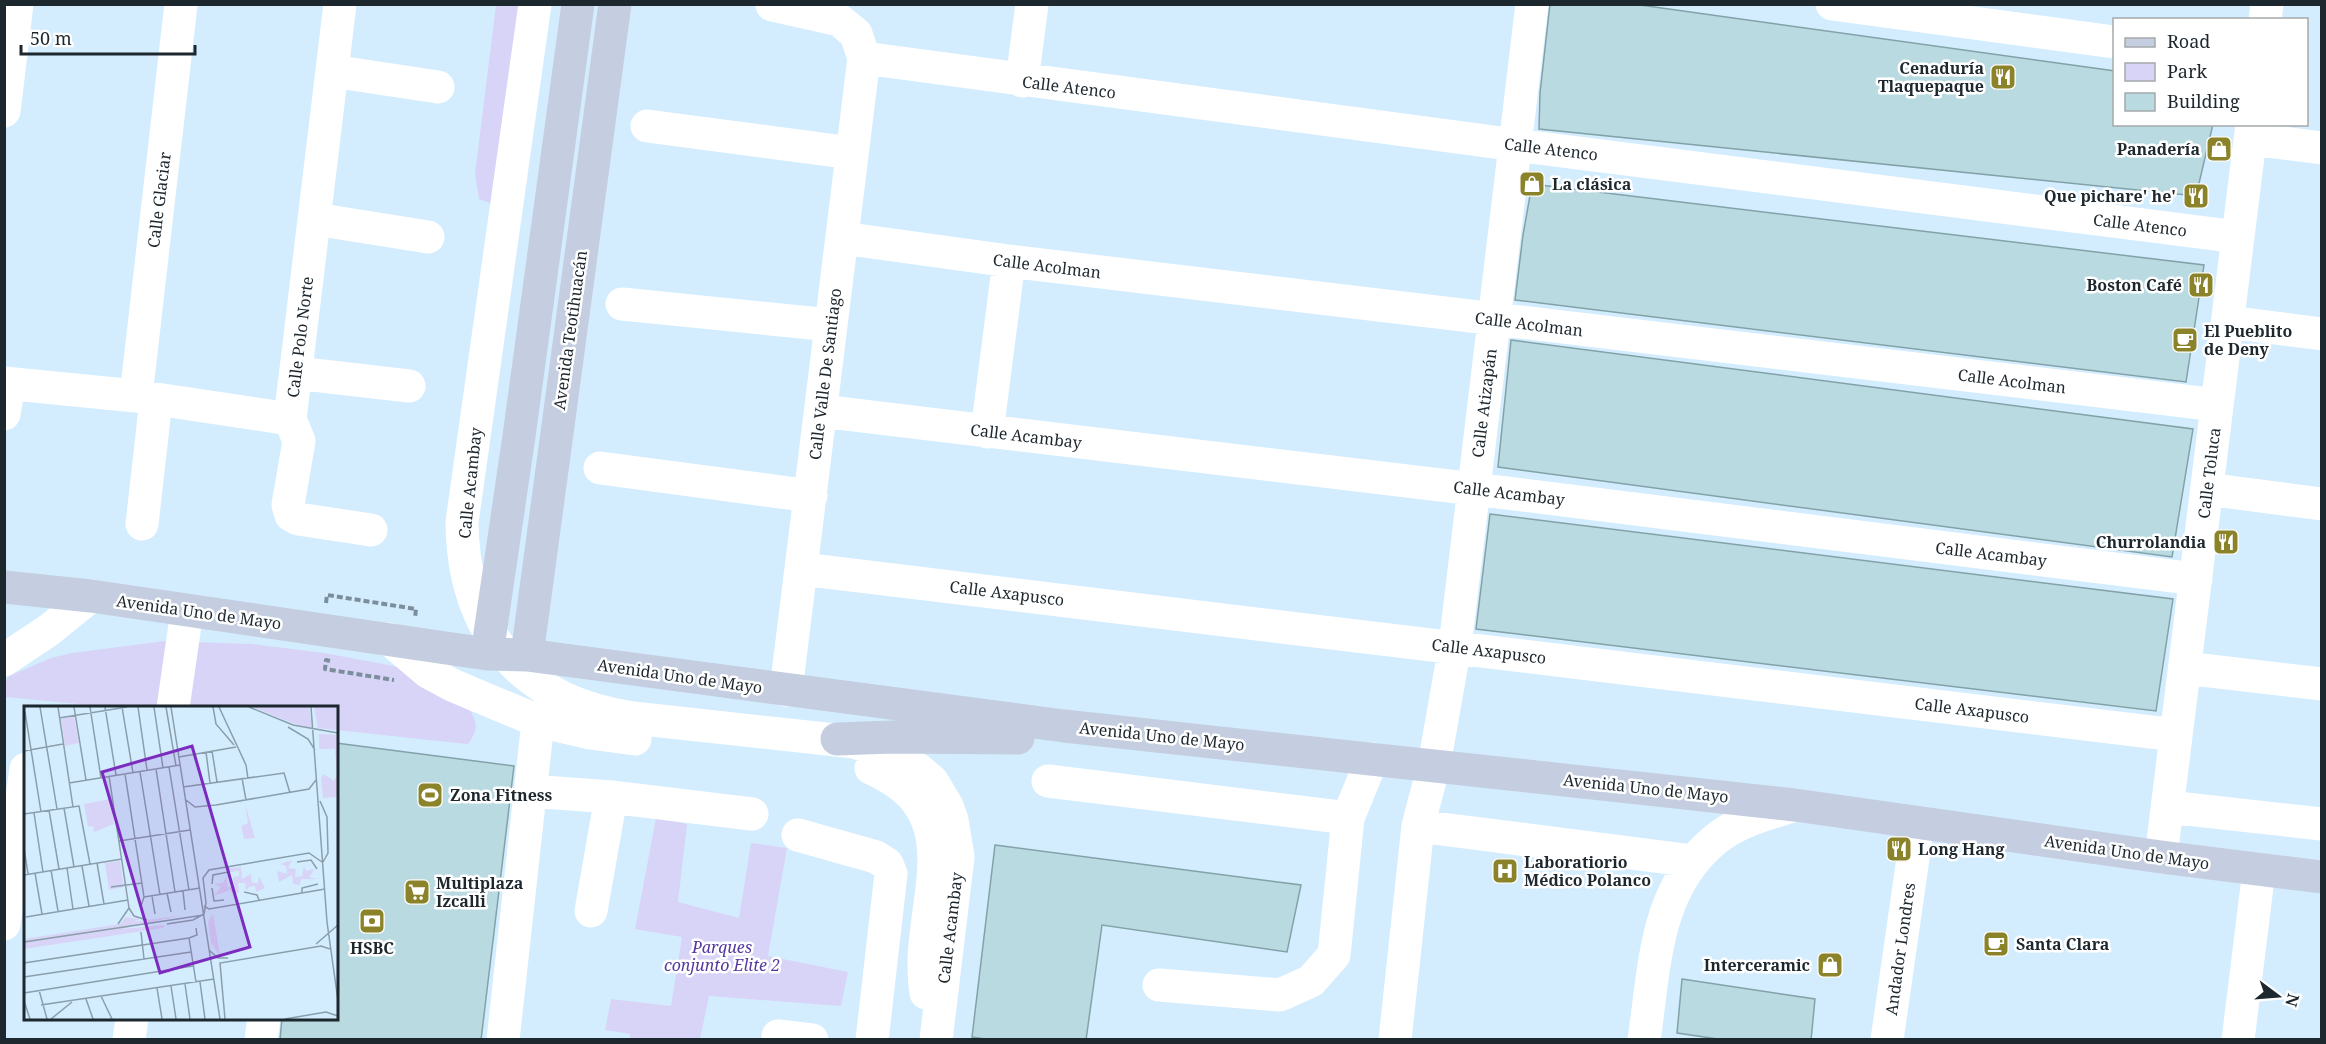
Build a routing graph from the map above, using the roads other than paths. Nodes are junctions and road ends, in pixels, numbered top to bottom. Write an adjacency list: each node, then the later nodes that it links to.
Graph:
1 (17, 4): 16 (street)
2 (181, 4): 35 (street, Calle Glaciar)
3 (340, 4): 13 (street, Calle Polo Norte)
4 (535, 4): 69 (street, Calle Acambay)
5 (578, 4): 40 (main road)
6 (1032, 4): 14 (street)
7 (1532, 4): 19 (street, Calle Atizapán)
8 (1832, 4): 11 (street)
9 (772, 5): 12 (street)
10 (616, 13): 41 (main road, Avenida Teotihuacán)
11 (2113, 42)
12 (864, 58): 14 (street, Calle Atenco); 21 (street, Calle Valle De Santiago)
13 (332, 71): 15 (street); 22 (street, Calle Polo Norte)
14 (1022, 81): 19 (street, Calle Atenco)
15 (438, 87)
16 (4, 111)
17 (647, 126): 21 (street)
18 (2252, 132): 20 (street); 24 (street, Calle Toluca)
19 (1516, 145): 24 (street, Calle Atenco); 28 (street, Calle Atizapán)
20 (2322, 148)
21 (852, 153): 25 (street, Calle Valle De Santiago)
22 (315, 219): 23 (street); 32 (street, Calle Polo Norte)
23 (428, 237)
24 (2238, 237): 29 (street, Calle Toluca)
25 (842, 238): 26 (street, Calle Acolman); 30 (street, Calle Valle De Santiago)
26 (1009, 261): 28 (street, Calle Acolman); 39 (street)
27 (622, 304): 30 (street)
28 (1494, 320): 36 (street, Calle Acolman); 43 (street, Calle Atizapán)
29 (2228, 322): 31 (street); 36 (street, Calle Toluca)
30 (831, 325): 37 (street, Calle Valle De Santiago)
31 (2322, 334)
32 (296, 373): 33 (street); 38 (street, Calle Polo Norte)
33 (409, 386)
34 (6, 394): 35 (street, Calle Polo Norte)
35 (146, 398): 38 (street, Calle Polo Norte); 47 (street, Calle Glaciar)
36 (2217, 405): 44 (street, Calle Toluca)
37 (821, 411): 39 (street, Calle Acambay); 45 (street, Calle Valle De Santiago)
38 (290, 419): 48 (street)
39 (987, 432): 43 (street, Calle Acambay)
40 (519, 436): 41 (main road); 58 (main road)
41 (555, 441): 59 (main road, Avenida Teotihuacán)
42 (600, 468): 45 (street)
43 (1474, 489): 50 (street, Calle Acambay); 57 (street, Calle Atizapán)
44 (2207, 489): 46 (street); 50 (street, Calle Toluca)
45 (811, 496): 49 (street, Calle Valle De Santiago)
46 (2322, 504)
47 (142, 524)
48 (371, 530)
49 (802, 569): 57 (street, Calle Axapusco); 64 (street, Calle Valle De Santiago)
50 (2196, 579): 62 (street, Calle Toluca)
51 (4, 587): 52 (main road, Avenida Uno de Mayo)
52 (91, 596): 53 (main road, Avenida Uno de Mayo); 55 (street)
53 (187, 611): 56 (main road, Avenida Uno de Mayo); 65 (street)
54 (4, 630): 55 (street)
55 (49, 630): 60 (street)
56 (389, 639): 58 (main road, Avenida Uno de Mayo); 66 (street, Calle Acambay)
57 (1455, 646): 68 (street, Calle Axapusco); 71 (street, Calle Atizapán)
58 (487, 654): 59 (main road, Avenida Uno de Mayo)
59 (527, 655): 61 (main road, Avenida Uno de Mayo)
60 (4, 660)
61 (603, 665): 64 (main road, Avenida Uno de Mayo); 66 (street)
62 (2185, 668): 63 (street); 68 (street, Calle Toluca)
63 (2322, 684)
64 (786, 690): 67 (main road, Avenida Uno de Mayo)
65 (173, 706)
66 (538, 721): 74 (street); 93 (street, Calle Acambay)
67 (1100, 730): 69 (main road); 70 (main road, Avenida Uno de Mayo)
68 (2176, 735): 77 (street, Calle Toluca)
69 (837, 739): 93 (street, Calle Acambay)
70 (1372, 759): 71 (main road, Avenida Uno de Mayo); 79 (street)
71 (1434, 765): 76 (main road, Avenida Uno de Mayo); 82 (street, Calle Atizapán)
72 (1048, 781): 79 (street)
73 (24, 783): 89 (street)
74 (530, 791): 75 (street); 97 (street)
75 (611, 797): 78 (street); 88 (street)
76 (1795, 805): 80 (main road, Avenida Uno de Mayo); 85 (street)
77 (2168, 807): 81 (street); 84 (street, Calle Toluca)
78 (752, 814)
79 (1348, 818): 90 (street)
80 (1918, 823): 84 (main road, Avenida Uno de Mayo); 102 (street, Andador Londres)
81 (2322, 824)
82 (1418, 826): 85 (street); 100 (street, Calle Atizapán)
83 (798, 835): 99 (street)
84 (2161, 857): 86 (main road, Avenida Uno de Mayo)
85 (1693, 861): 101 (street)
86 (2259, 870): 87 (main road, Avenida Uno de Mayo); 103 (street)
87 (2322, 877)
88 (591, 911)
89 (4, 924)
90 (1159, 985)
91 (132, 1020): 95 (street)
92 (264, 1020): 96 (street)
93 (938, 1027)
94 (778, 1036): 98 (street)
95 (129, 1040)
96 (261, 1040)
97 (503, 1040)
98 (812, 1040)
99 (872, 1040)
100 (1395, 1040)
101 (1644, 1040)
102 (1887, 1040)
103 (2238, 1040)

